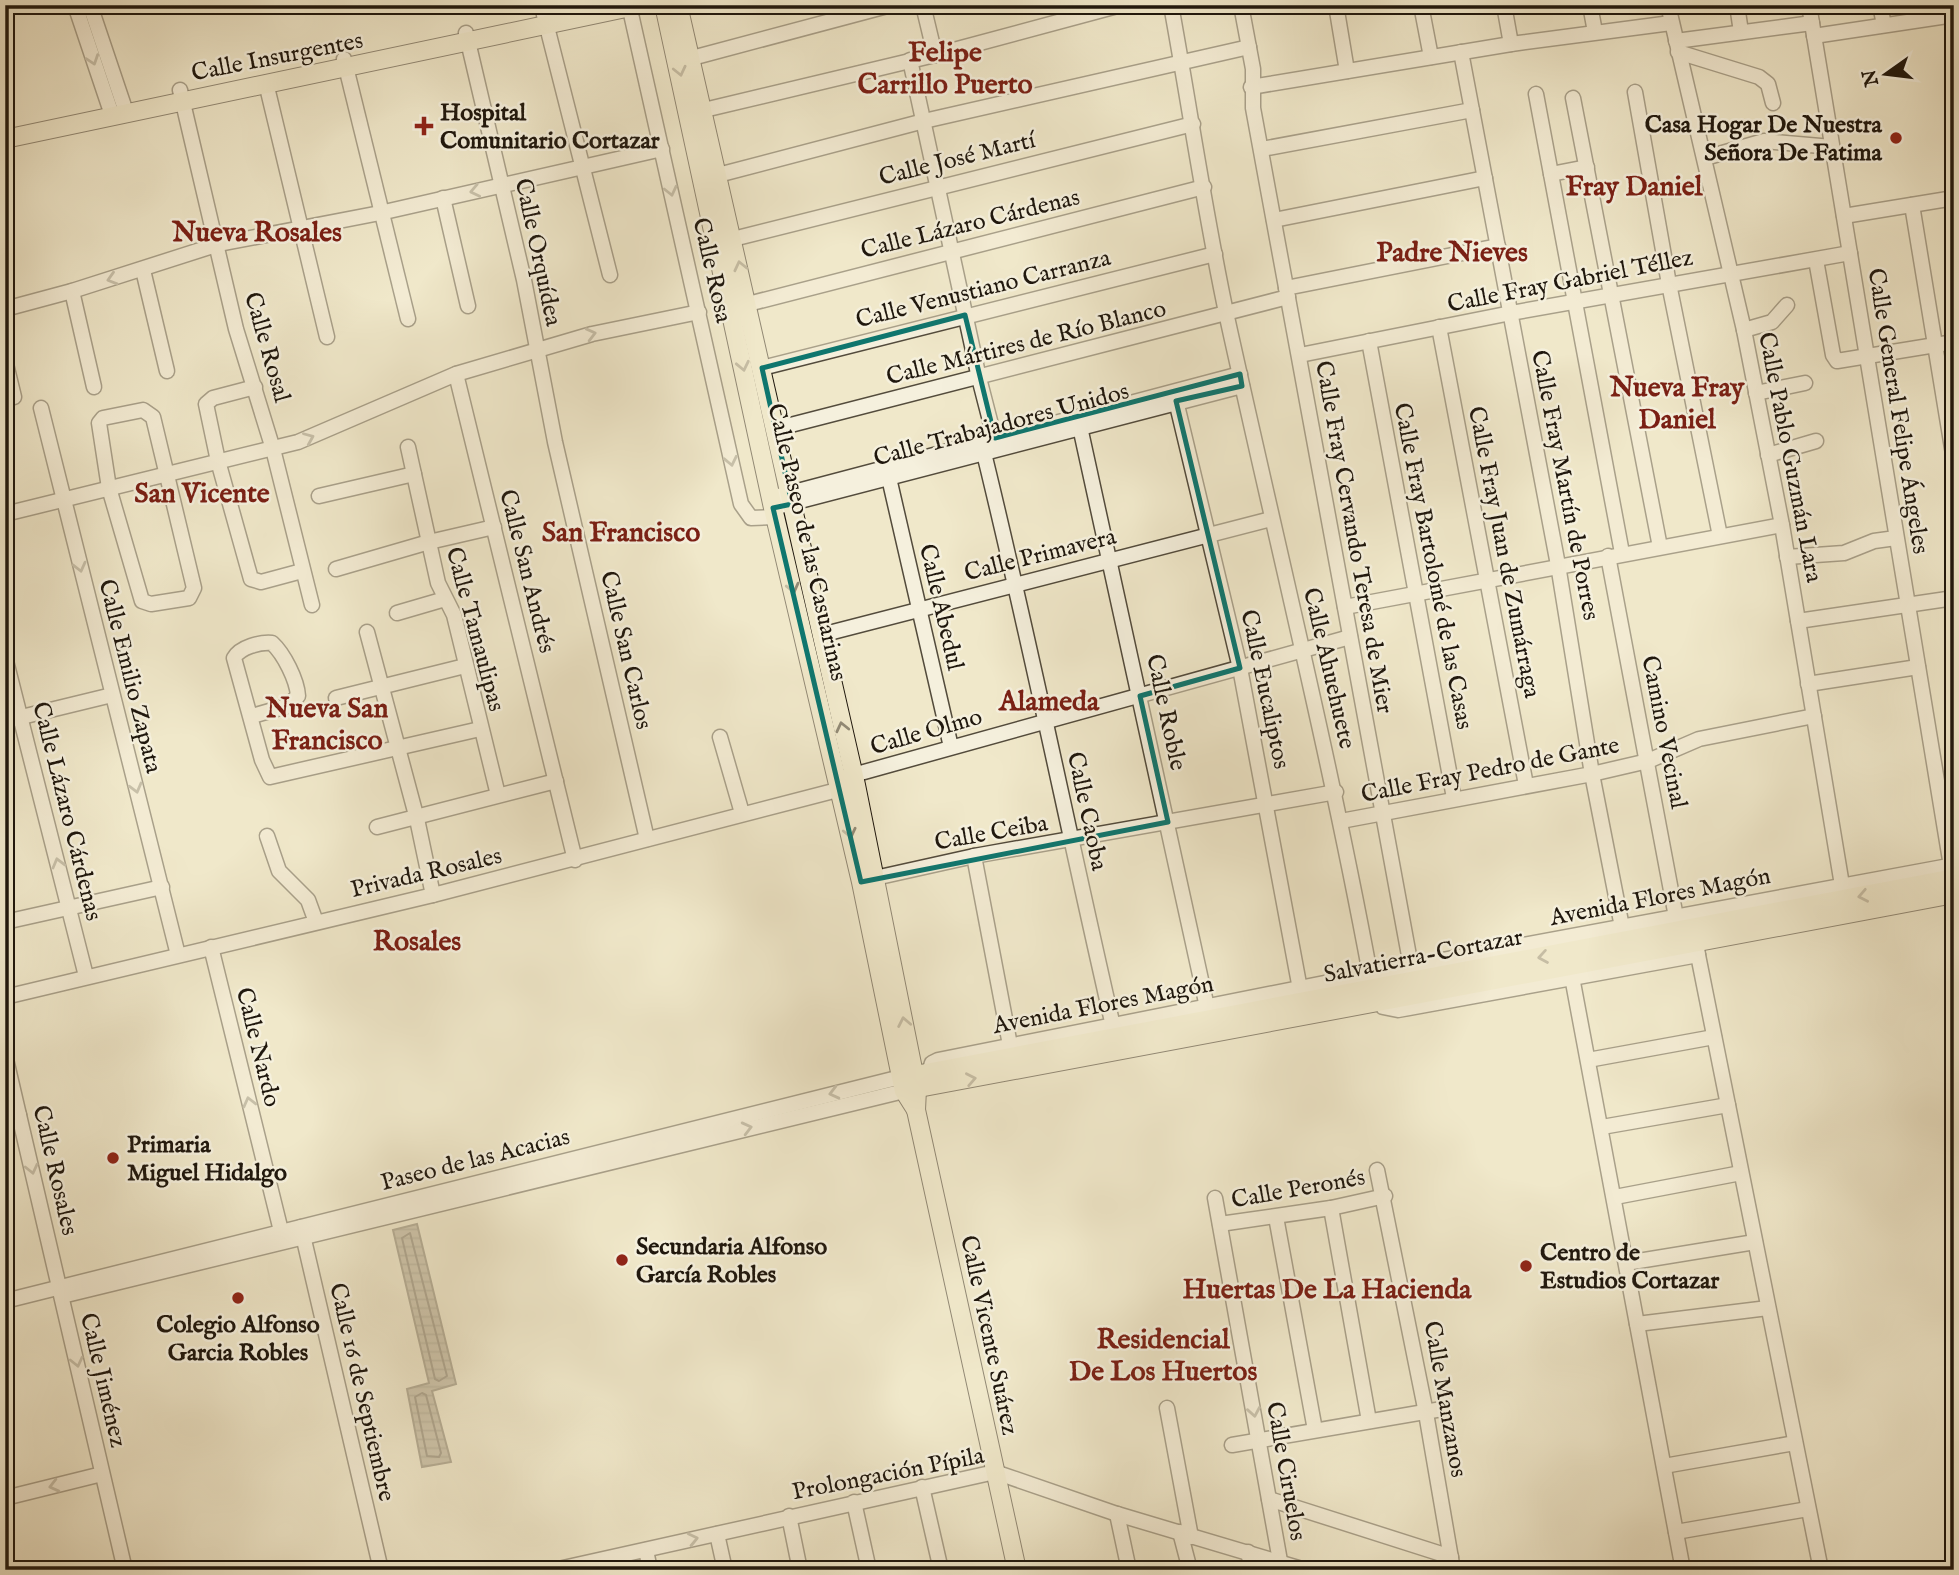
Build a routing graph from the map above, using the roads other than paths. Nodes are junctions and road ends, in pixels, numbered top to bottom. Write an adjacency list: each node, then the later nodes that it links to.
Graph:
1 (75, 5): 45 (street, one-way to 45)
2 (90, 5): 45 (street)
3 (584, 5): 20 (main road, Calle Insurgentes)
4 (891, 5): 33 (street)
5 (922, 5): 31 (street)
6 (1121, 5): 31 (street)
7 (1171, 5): 35 (street, Calle Ahuehuete)
8 (1241, 5): 29 (street, Calle Fray Cervando Teresa de Mier)
9 (1336, 5): 37 (street)
10 (1421, 5): 32 (street)
11 (1504, 5): 27 (street)
12 (1590, 5): 24 (street)
13 (1668, 5): 21 (street)
14 (1737, 5): 25 (street)
15 (1809, 5): 23 (street, Calle General Felipe Ángeles)
16 (1880, 5): 22 (street)
17 (633, 6): 20 (main road, Calle Insurgentes); 53 (street, Calle Rosa)
18 (675, 7): 33 (main road, Calle Paseo de las Casuarinas); 133 (main road, Calle Paseo de las Casuarinas, one-way to 133)
19 (1952, 16): 22 (street)
20 (545, 20): 26 (main road, Calle Insurgentes); 56 (street)
21 (1671, 23): 24 (street); 28 (street, Calle Pablo Guzmán Lara)
22 (1884, 25): 23 (street)
23 (1813, 29): 25 (street); 52 (street, Calle General Felipe Ángeles)
24 (1595, 32): 27 (street)
25 (1741, 32): 28 (street)
26 (467, 37): 36 (main road, Calle Insurgentes); 61 (street, Calle Orquídea)
27 (1511, 44): 30 (street)
28 (1677, 46): 44 (street); 55 (street, Calle Pablo Guzmán Lara)
29 (1249, 47): 35 (street); 39 (street, Calle Fray Cervando Teresa de Mier)
30 (1461, 52): 32 (street); 47 (street, Calle Fray Martín de Porres)
31 (935, 55): 34 (street)
32 (1431, 57): 37 (street)
33 (692, 58): 46 (main road, Calle Paseo de las Casuarinas)
34 (910, 60): 46 (street); 48 (street, Calle Caoba)
35 (1181, 61): 48 (street); 49 (street, Calle Ahuehuete)
36 (345, 63): 38 (main road, Calle Insurgentes); 42 (main road, Calle Insurgentes); 67 (street)
37 (1347, 71): 39 (street)
38 (266, 83): 42 (main road, Calle Insurgentes); 70 (street)
39 (1251, 88): 54 (street, Calle Fray Cervando Teresa de Mier)
40 (1635, 92): 81 (street)
41 (1535, 94): 58 (street, Camino Vecinal)
42 (182, 95): 45 (main road, Calle Insurgentes); 72 (street, Calle Rosal)
43 (1573, 98): 57 (street)
44 (1773, 103)
45 (118, 108): 50 (main road, Calle Insurgentes); 51 (main road, Calle Insurgentes)
46 (704, 110): 59 (main road, Calle Paseo de las Casuarinas)
47 (1472, 110): 54 (street); 60 (street, Calle Fray Martín de Porres)
48 (925, 121): 59 (street); 62 (street, Calle Caoba)
49 (1193, 124): 62 (street, Calle José Martí); 63 (street, Calle Ahuehuete)
50 (5, 127)
51 (5, 139)
52 (1832, 147): 55 (street); 68 (street, Calle General Felipe Ángeles)
53 (662, 149): 56 (street); 90 (street, Calle Rosa, one-way to 90)
54 (1262, 149): 69 (street, Calle Fray Cervando Teresa de Mier)
55 (1705, 158): 79 (street, Calle Pablo Guzmán Lara)
56 (581, 165): 61 (street); 80 (street)
57 (1587, 167): 58 (street); 84 (street)
58 (1551, 173): 85 (street, Camino Vecinal)
59 (718, 175): 71 (main road, Calle Paseo de las Casuarinas)
60 (1485, 178): 69 (street); 73 (street, Calle Fray Martín de Porres)
61 (501, 185): 64 (street, one-way to 64); 101 (street, Calle Orquídea)
62 (937, 186): 71 (street, Calle José Martí); 74 (street, Calle Caoba)
63 (1204, 187): 74 (street, Calle Lázaro Cárdenas); 76 (street, Calle Ahuehuete)
64 (443, 198): 67 (street); 88 (street)
65 (1954, 198): 66 (street)
66 (1912, 205): 68 (street); 100 (street)
67 (380, 213): 70 (street); 94 (street)
68 (1844, 216): 75 (street, Calle General Felipe Ángeles)
69 (1274, 220): 83 (street, Calle Fray Cervando Teresa de Mier)
70 (299, 227): 72 (street); 97 (street)
71 (733, 239): 86 (main road, Calle Paseo de las Casuarinas, one-way to 71)
72 (219, 244): 78 (street); 112 (street, Calle Rosal)
73 (1498, 246): 83 (street, Calle Mártires de Río Blanco); 91 (street, Calle Fray Martín de Porres)
74 (951, 251): 86 (street, Calle Lázaro Cárdenas); 93 (street, Calle Caoba)
75 (1850, 253): 77 (street, Calle Fray Gabriel Téllez); 103 (street, Calle General Felipe Ángeles)
76 (1215, 254): 92 (street, Calle Ahuehuete); 93 (street, Calle Venustiano Carranza)
77 (1816, 260): 79 (street, Calle Fray Gabriel Téllez); 103 (street)
78 (143, 270): 82 (street, one-way to 82); 106 (street)
79 (1730, 273): 81 (street, Calle Fray Gabriel Téllez); 96 (street, Calle Pablo Guzmán Lara)
80 (610, 275)
81 (1669, 284): 84 (street, Calle Fray Gabriel Téllez); 139 (street)
82 (72, 291): 89 (street); 111 (street)
83 (1287, 292): 92 (street, Calle Mártires de Río Blanco); 102 (street, Calle Fray Cervando Teresa de Mier)
84 (1610, 295): 85 (street, Calle Fray Gabriel Téllez); 142 (street)
85 (1575, 301): 91 (street, Calle Fray Gabriel Téllez); 143 (street, Camino Vecinal)
86 (748, 304): 105 (main road, Calle Paseo de las Casuarinas)
87 (1787, 305): 96 (street)
88 (468, 306)
89 (5, 309)
90 (699, 312): 101 (street, one-way to 90); 133 (street, Calle Rosa, one-way to 133)
91 (1511, 313): 95 (street, Calle Fray Gabriel Téllez); 146 (street, Calle Fray Martín de Porres)
92 (1226, 314): 108 (street, Calle Mártires de Río Blanco); 109 (street, Calle Ahuehuete)
93 (965, 316): 105 (street, Calle Venustiano Carranza); 108 (street, Calle Caoba)
94 (408, 319)
95 (1439, 327): 98 (street, Calle Fray Gabriel Téllez); 149 (street, Calle Fray Juan de Zumárraga)
96 (1744, 330): 113 (street, Calle Pablo Guzmán Lara)
97 (327, 337)
98 (1369, 341): 102 (street, Calle Fray Gabriel Téllez); 151 (street, Calle Fray Bartolomé de las Casas)
99 (1954, 341): 100 (street)
100 (1935, 345): 103 (street); 124 (street)
101 (537, 349): 107 (street); 197 (street, Calle San Carlos)
102 (1300, 355): 156 (street, Calle Fray Cervando Teresa de Mier)
103 (1867, 355): 140 (street, Calle General Felipe Ángeles)
104 (5, 360): 114 (street)
105 (762, 368): 118 (main road, Calle Paseo de las Casuarinas)
106 (167, 371)
107 (456, 374): 122 (street, one-way to 107); 137 (street, Calle San Andrés)
108 (979, 378): 118 (street, Calle Mártires de Río Blanco); 120 (street, Calle Caoba)
109 (1241, 380): 115 (street, Calle Trabajadores Unidos); 120 (street, Calle Trabajadores Unidos); 135 (street, Calle Ahuehuete)
110 (1805, 383): 113 (street)
111 (93, 387)
112 (256, 387): 122 (street, Calle Rosal); 125 (street)
113 (1756, 393): 123 (street, Calle Pablo Guzmán Lara)
114 (14, 397)
115 (1176, 401): 117 (street, Calle Trabajadores Unidos); 138 (street, Calle Eucaliptos)
116 (41, 408): 132 (street, Calle Emilio Zapata)
117 (1080, 427): 120 (street, Calle Trabajadores Unidos); 145 (street, Calle Roble)
118 (775, 429): 131 (main road, Calle Paseo de las Casuarinas)
119 (1816, 441): 123 (street)
120 (989, 445): 128 (street, Calle Trabajadores Unidos); 131 (street, Calle Trabajadores Unidos); 150 (street, Calle Caoba)
121 (408, 447): 127 (street, Calle Tamaulipas)
122 (273, 449): 125 (street); 148 (street, Calle Rosal)
123 (1768, 455): 136 (street, Calle Pablo Guzmán Lara)
124 (1954, 460)
125 (218, 461): 126 (street); 148 (street)
126 (165, 473): 129 (street); 129 (street); 129 (street)
127 (414, 474): 130 (street); 141 (street, Calle Tamaulipas)
128 (889, 478): 131 (street, Calle Trabajadores Unidos); 157 (street, Calle Abedul)
129 (109, 488): 132 (street)
130 (319, 496)
131 (790, 498): 133 (street, Calle Trabajadores Unidos); 161 (main road, Calle Paseo de las Casuarinas)
132 (64, 501): 134 (street); 170 (street, Calle Emilio Zapata, one-way to 170)
133 (769, 512): 184 (main road, Calle Paseo de las Casuarinas, one-way to 184)
134 (5, 514)
135 (1271, 519): 138 (street, Calle Primavera); 163 (street, Calle Ahuehuete)
136 (1782, 525): 139 (street); 144 (street, Calle Pablo Guzmán Lara)
137 (494, 527): 141 (street); 183 (street, Calle San Andrés)
138 (1208, 534): 145 (street, Calle Primavera); 167 (street, Calle Eucaliptos)
139 (1720, 536): 142 (street)
140 (1896, 538): 144 (street); 154 (street, Calle General Felipe Ángeles)
141 (429, 542): 147 (street); 153 (street, Calle Tamaulipas)
142 (1660, 547): 143 (street)
143 (1615, 555): 146 (street); 181 (street, Camino Vecinal)
144 (1787, 557): 159 (street, Calle Pablo Guzmán Lara)
145 (1111, 559): 150 (street, Calle Primavera); 171 (street, Calle Roble)
146 (1559, 565): 149 (street); 182 (street, Calle Fray Martín de Porres)
147 (336, 569)
148 (302, 571): 155 (street, Calle Rosal)
149 (1487, 578): 151 (street); 185 (street, Calle Fray Juan de Zumárraga)
150 (1014, 584): 157 (street, Calle Primavera); 176 (street, Calle Caoba)
151 (1415, 591): 156 (street); 188 (street, Calle Fray Bartolomé de las Casas)
152 (1954, 598): 154 (street)
153 (444, 599): 158 (street); 165 (street, Calle Tamaulipas)
154 (1908, 604): 159 (street); 166 (street, Calle General Felipe Ángeles)
155 (313, 605)
156 (1345, 607): 162 (street, Calle Fray Cervando Teresa de Mier)
157 (919, 609): 161 (street, Calle Primavera); 179 (street, Calle Abedul)
158 (397, 613)
159 (1798, 621): 168 (street, Calle Pablo Guzmán Lara)
160 (367, 632): 169 (street)
161 (821, 635): 184 (main road, Calle Paseo de las Casuarinas, one-way to 161)
162 (1350, 637): 163 (street, Calle Olmo); 191 (street, Calle Fray Cervando Teresa de Mier)
163 (1302, 649): 167 (street, Calle Olmo); 186 (street, Calle Ahuehuete)
164 (5, 657): 175 (street, Calle Lázaro Cárdenas)
165 (465, 666): 169 (street); 177 (street, Calle Tamaulipas)
166 (1918, 667): 168 (street); 201 (street, Calle General Felipe Ángeles)
167 (1240, 668): 171 (street, Calle Olmo); 189 (street, Calle Eucaliptos)
168 (1808, 684): 174 (street, Calle Pablo Guzmán Lara)
169 (381, 686): 172 (street); 180 (street)
170 (112, 695): 175 (street); 204 (street, Calle Emilio Zapata, one-way to 204)
171 (1140, 696): 176 (street, Calle Olmo); 194 (street, Calle Roble)
172 (336, 698)
173 (252, 716): 173 (street); 180 (street)
174 (1814, 716): 181 (street, Calle Fray Pedro de Gante); 203 (street, Calle Pablo Guzmán Lara)
175 (13, 719): 207 (street, Calle Lázaro Cárdenas, one-way to 175)
176 (1047, 721): 179 (street, Calle Olmo); 198 (street, Calle Caoba)
177 (480, 729): 180 (street); 187 (street, Calle Tamaulipas)
178 (720, 737): 190 (street)
179 (951, 747): 184 (street, Calle Olmo)
180 (398, 750): 192 (street)
181 (1648, 761): 182 (street, Calle Fray Pedro de Gante); 208 (street, Camino Vecinal)
182 (1592, 774): 185 (street, Calle Fray Pedro de Gante); 211 (street, Calle Fray Martín de Porres)
183 (556, 781): 187 (street); 200 (street, Calle San Andrés)
184 (847, 782): 190 (street, Privada Rosales); 202 (main road, Calle Paseo de las Casuarinas)
185 (1526, 785): 188 (street, Calle Fray Pedro de Gante)
186 (1336, 792): 189 (street, Calle Ceiba); 193 (street, Calle Ahuehuete)
187 (498, 795): 192 (street)
188 (1454, 799): 191 (street, Calle Fray Pedro de Gante)
189 (1267, 804): 194 (street, Calle Ceiba); 219 (street, Calle Eucaliptos)
190 (742, 813): 197 (street, Privada Rosales)
191 (1381, 813): 193 (street, Calle Fray Pedro de Gante); 217 (street, Calle Fray Cervando Teresa de Mier)
192 (416, 819): 195 (street); 206 (street)
193 (1341, 821): 218 (street, Calle Ahuehuete)
194 (1168, 822): 198 (street, Calle Ceiba); 221 (street, Calle Roble)
195 (377, 827)
196 (267, 836): 210 (street)
197 (647, 839): 200 (street, Privada Rosales)
198 (1070, 840): 199 (street, Calle Ceiba); 222 (street, Calle Caoba)
199 (974, 856): 202 (street, Calle Ceiba); 224 (street)
200 (575, 860): 206 (street, Privada Rosales)
201 (1953, 870): 203 (street, Avenida Flores Magón); 217 (main road, Salvatierra-Cortazar, one-way to 217)
202 (868, 879): 227 (main road, Calle Paseo de las Casuarinas)
203 (1842, 885): 208 (street, Avenida Flores Magón)
204 (162, 887): 207 (street); 214 (street, Calle Emilio Zapata)
205 (1954, 894): 213 (main road, Salvatierra-Cortazar)
206 (433, 895): 210 (street, Privada Rosales)
207 (70, 908): 209 (street); 216 (street, Calle Lázaro Cárdenas)
208 (1676, 917): 211 (street, Avenida Flores Magón)
209 (5, 922)
210 (316, 922): 212 (street, Privada Rosales)
211 (1622, 927): 217 (street, Avenida Flores Magón)
212 (211, 947): 214 (street, Privada Rosales); 240 (street, Calle Nardo, one-way to 212)
213 (1697, 948): 215 (main road, Salvatierra-Cortazar); 223 (street)
214 (178, 955): 216 (street, Privada Rosales)
215 (1562, 975): 217 (main road, Salvatierra-Cortazar); 218 (street); 226 (street)
216 (86, 976): 220 (street, Privada Rosales)
217 (1414, 980): 218 (main road, Salvatierra-Cortazar); 218 (street, Avenida Flores Magón)
218 (1383, 986): 219 (street, Avenida Flores Magón); 227 (main road, Salvatierra-Cortazar)
219 (1300, 989): 221 (street, Avenida Flores Magón)
220 (5, 997)
221 (1207, 1007): 222 (street, Avenida Flores Magón)
222 (1113, 1026): 224 (street, Avenida Flores Magón)
223 (1714, 1037): 226 (street); 228 (street)
224 (1010, 1045): 227 (street, Avenida Flores Magón)
225 (5, 1055): 229 (street, Calle Rosales)
226 (1588, 1060): 230 (street)
227 (913, 1081): 239 (street, Paseo de las Acacias); 256 (main road, Calle Vicente Suárez)
228 (1728, 1105): 230 (street); 232 (street)
229 (12, 1117): 243 (street, Calle Rosales, one-way to 243)
230 (1602, 1127): 234 (street)
231 (1377, 1170): 233 (street, Calle Manzanos)
232 (1741, 1173): 234 (street); 241 (street)
233 (1385, 1196): 236 (street, Calle Peronés); 249 (street, Calle Manzanos)
234 (1615, 1196): 242 (street)
235 (1214, 1198): 238 (street, Calle Ciruelos)
236 (1331, 1208): 237 (street, Calle Peronés); 250 (street)
237 (1276, 1217): 238 (street, Calle Peronés); 251 (street)
238 (1220, 1224): 252 (street, Calle Ciruelos, one-way to 252)
239 (302, 1230): 240 (street, Paseo de las Acacias); 274 (street, Calle 16 de Septiembre)
240 (282, 1235): 243 (street, Paseo de las Acacias)
241 (1755, 1242): 242 (street); 245 (street)
242 (1626, 1263): 246 (street)
243 (57, 1290): 244 (street, Paseo de las Acacias); 257 (street, Calle Jiménez, one-way to 257)
244 (5, 1301)
245 (1768, 1308): 246 (street); 253 (street)
246 (1637, 1324): 255 (street)
247 (1167, 1408): 267 (street)
248 (1443, 1409): 249 (street)
249 (1426, 1413): 250 (street); 271 (street, Calle Manzanos)
250 (1369, 1421): 251 (street)
251 (1315, 1430): 252 (street)
252 (1259, 1440): 254 (street); 260 (street, Calle Ciruelos)
253 (1795, 1443): 255 (street); 262 (street)
254 (1232, 1445)
255 (1664, 1466): 265 (street)
256 (995, 1472): 258 (street, Prolongación Pípila); 263 (street, Prolongación Pípila); 281 (main road, Calle Vicente Suárez)
257 (102, 1474): 259 (street, one-way to 259); 273 (street, Calle Jiménez)
258 (922, 1487): 261 (street, Prolongación Pípila); 280 (street)
259 (5, 1498)
260 (1269, 1499): 270 (street, Calle Ciruelos); 271 (street)
261 (854, 1502): 264 (street, Prolongación Pípila); 279 (street)
262 (1808, 1509): 265 (street); 287 (street)
263 (1117, 1514): 267 (street, Prolongación Pípila); 282 (street)
264 (789, 1516): 266 (street, Prolongación Pípila); 278 (street)
265 (1676, 1532): 286 (street)
266 (717, 1534): 268 (street, Prolongación Pípila, one-way to 266); 277 (street)
267 (1186, 1535): 269 (street, Prolongación Pípila); 283 (street)
268 (646, 1550): 272 (street, Prolongación Pípila); 276 (street)
269 (1248, 1552): 270 (street, Prolongación Pípila); 284 (street)
270 (1271, 1563): 285 (street, Prolongación Pípila)
271 (1452, 1564)
272 (580, 1567): 275 (street, Prolongación Pípila)
273 (125, 1570)
274 (381, 1570)
275 (554, 1570)
276 (650, 1570)
277 (725, 1570)
278 (800, 1570)
279 (869, 1570)
280 (941, 1570)
281 (1017, 1570)
282 (1129, 1570)
283 (1190, 1570)
284 (1252, 1570)
285 (1305, 1570)
286 (1683, 1570)
287 (1821, 1570)

